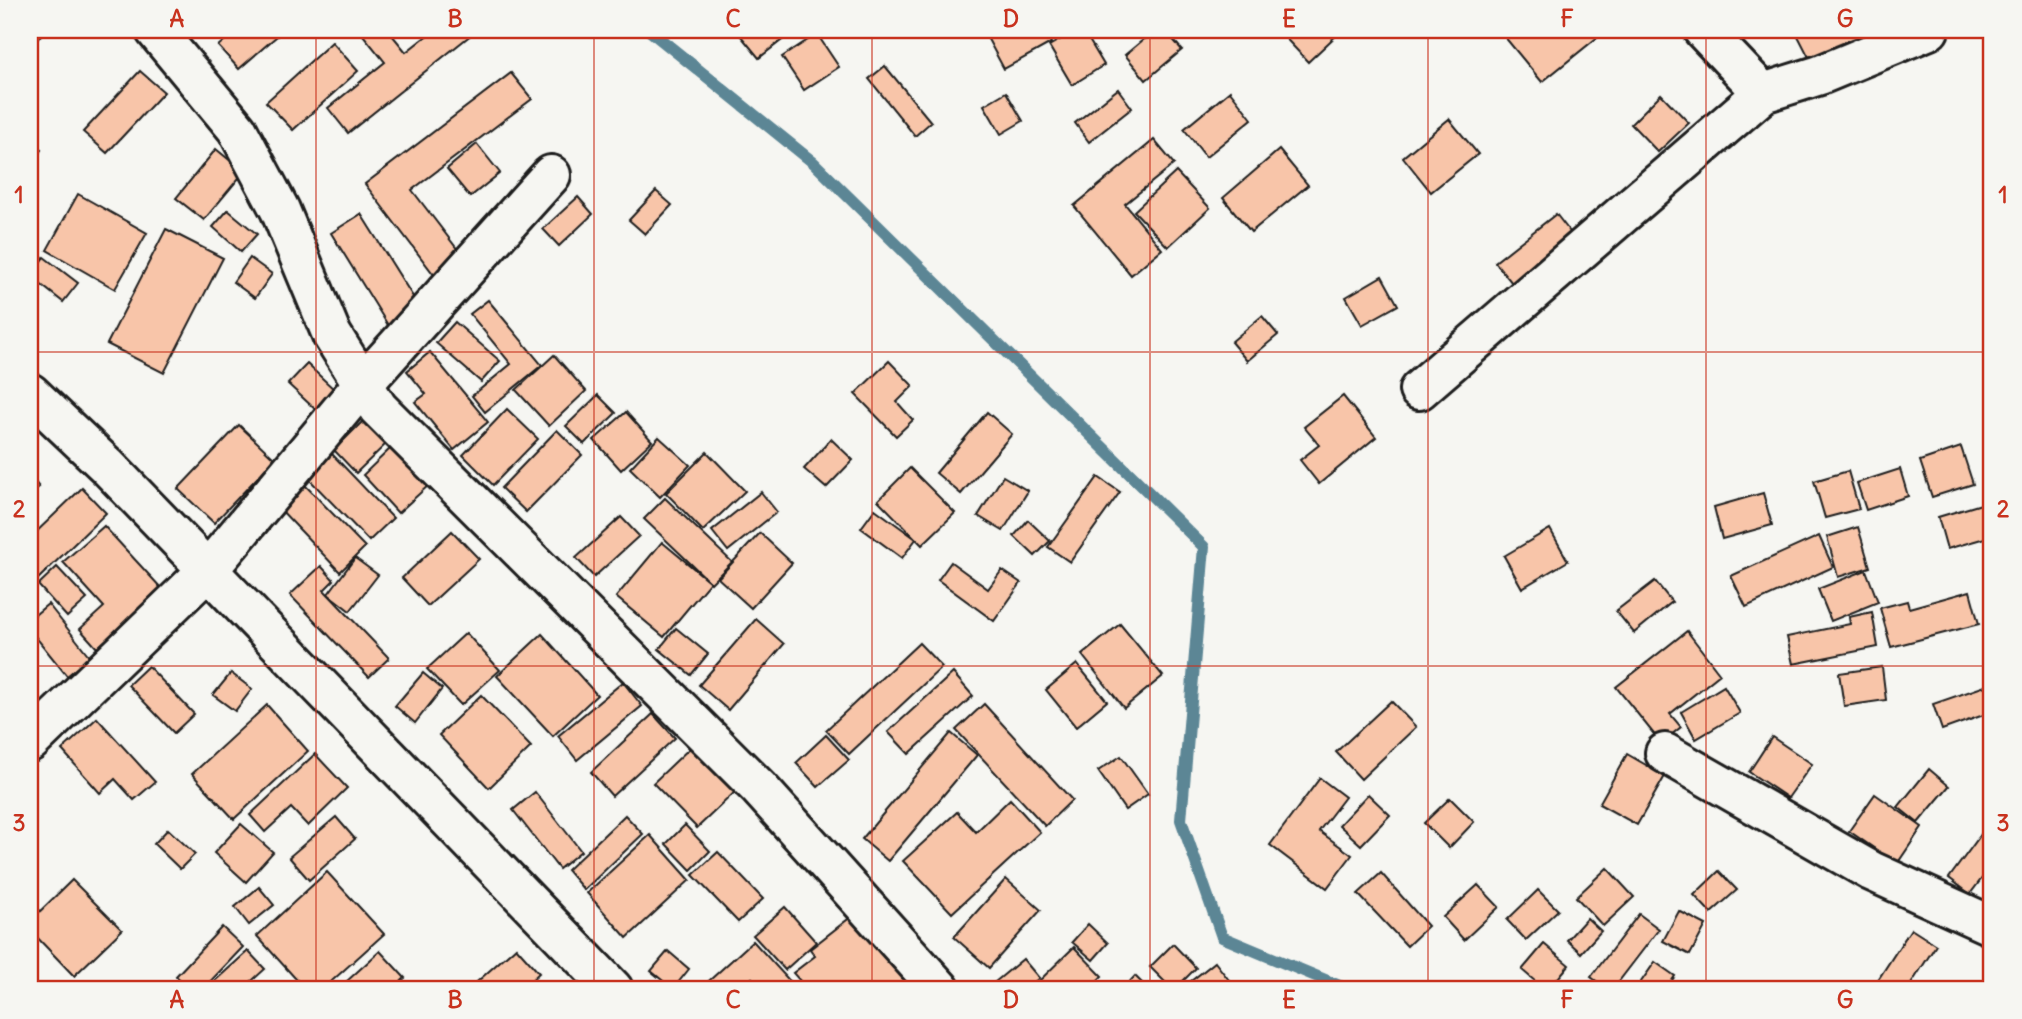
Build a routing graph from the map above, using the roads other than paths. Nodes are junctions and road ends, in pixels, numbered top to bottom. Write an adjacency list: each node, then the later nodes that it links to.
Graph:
1 (155, 30): 6 (street)
2 (1703, 30): 4 (street)
3 (1929, 30): 4 (street)
4 (1763, 93): 7 (street)
5 (551, 175): 6 (street)
6 (363, 384): 9 (street); 14 (street)
7 (1419, 390)
8 (30, 393): 9 (street)
9 (208, 570): 10 (street); 13 (street)
10 (30, 741)
11 (1665, 753): 12 (street)
12 (1992, 926)
13 (613, 989)
14 (940, 989)

